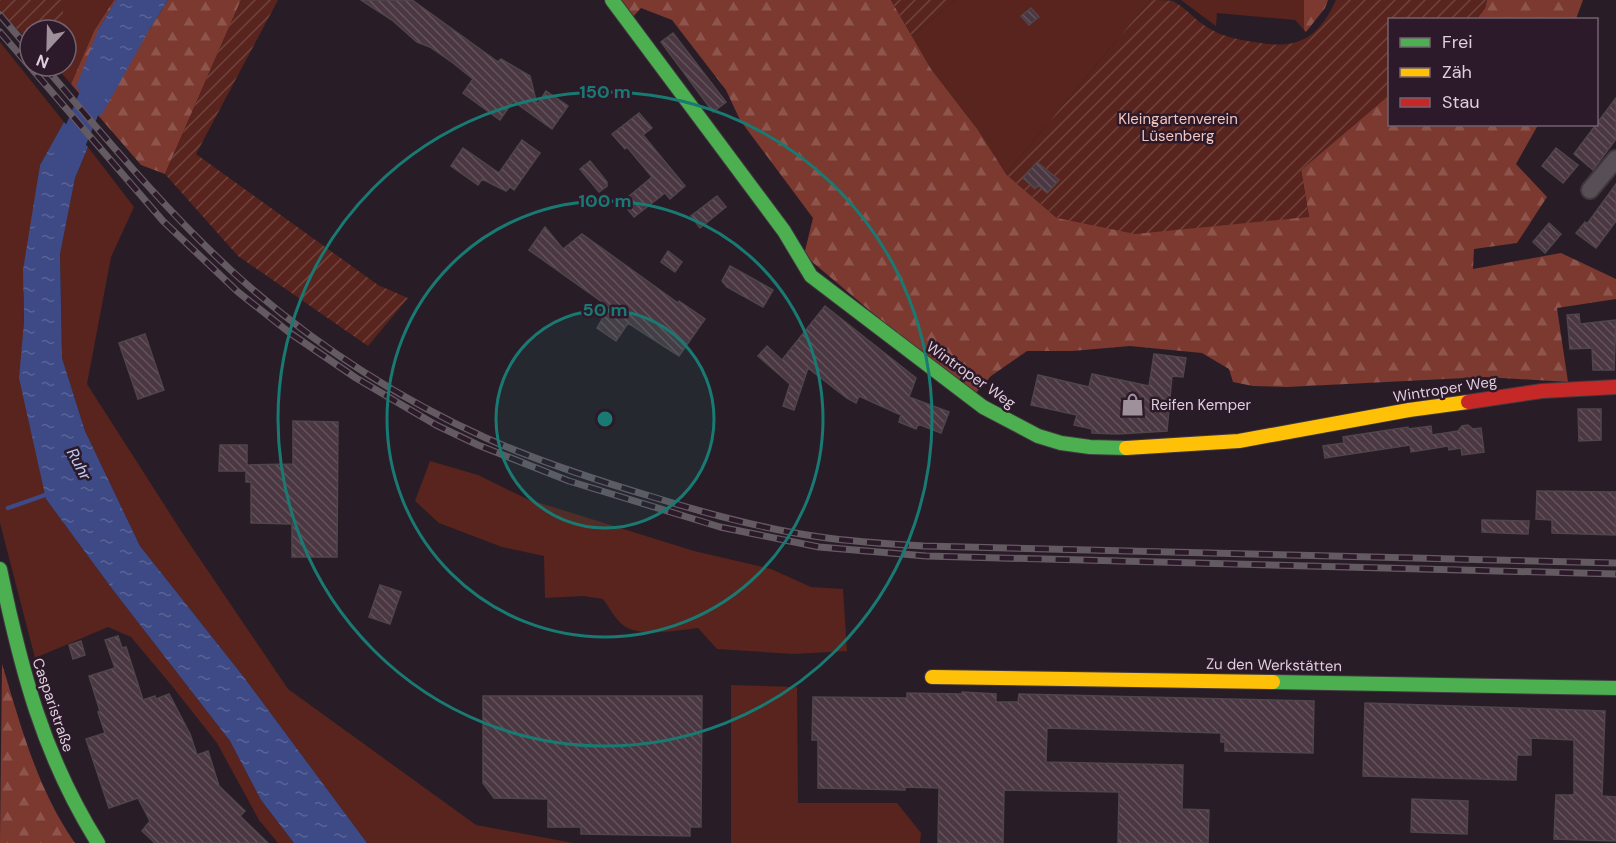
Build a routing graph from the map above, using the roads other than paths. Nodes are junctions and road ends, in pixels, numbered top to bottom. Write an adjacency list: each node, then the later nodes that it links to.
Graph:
1 (612, 0): 4 (street, Wintroper Weg)
2 (1616, 159): 3 (street)
3 (1590, 190)
4 (1616, 387)
5 (0, 569): 8 (street, Casparistraße)
6 (932, 677): 7 (street, Zu den Werkstätten)
7 (1616, 688)
8 (98, 843)

